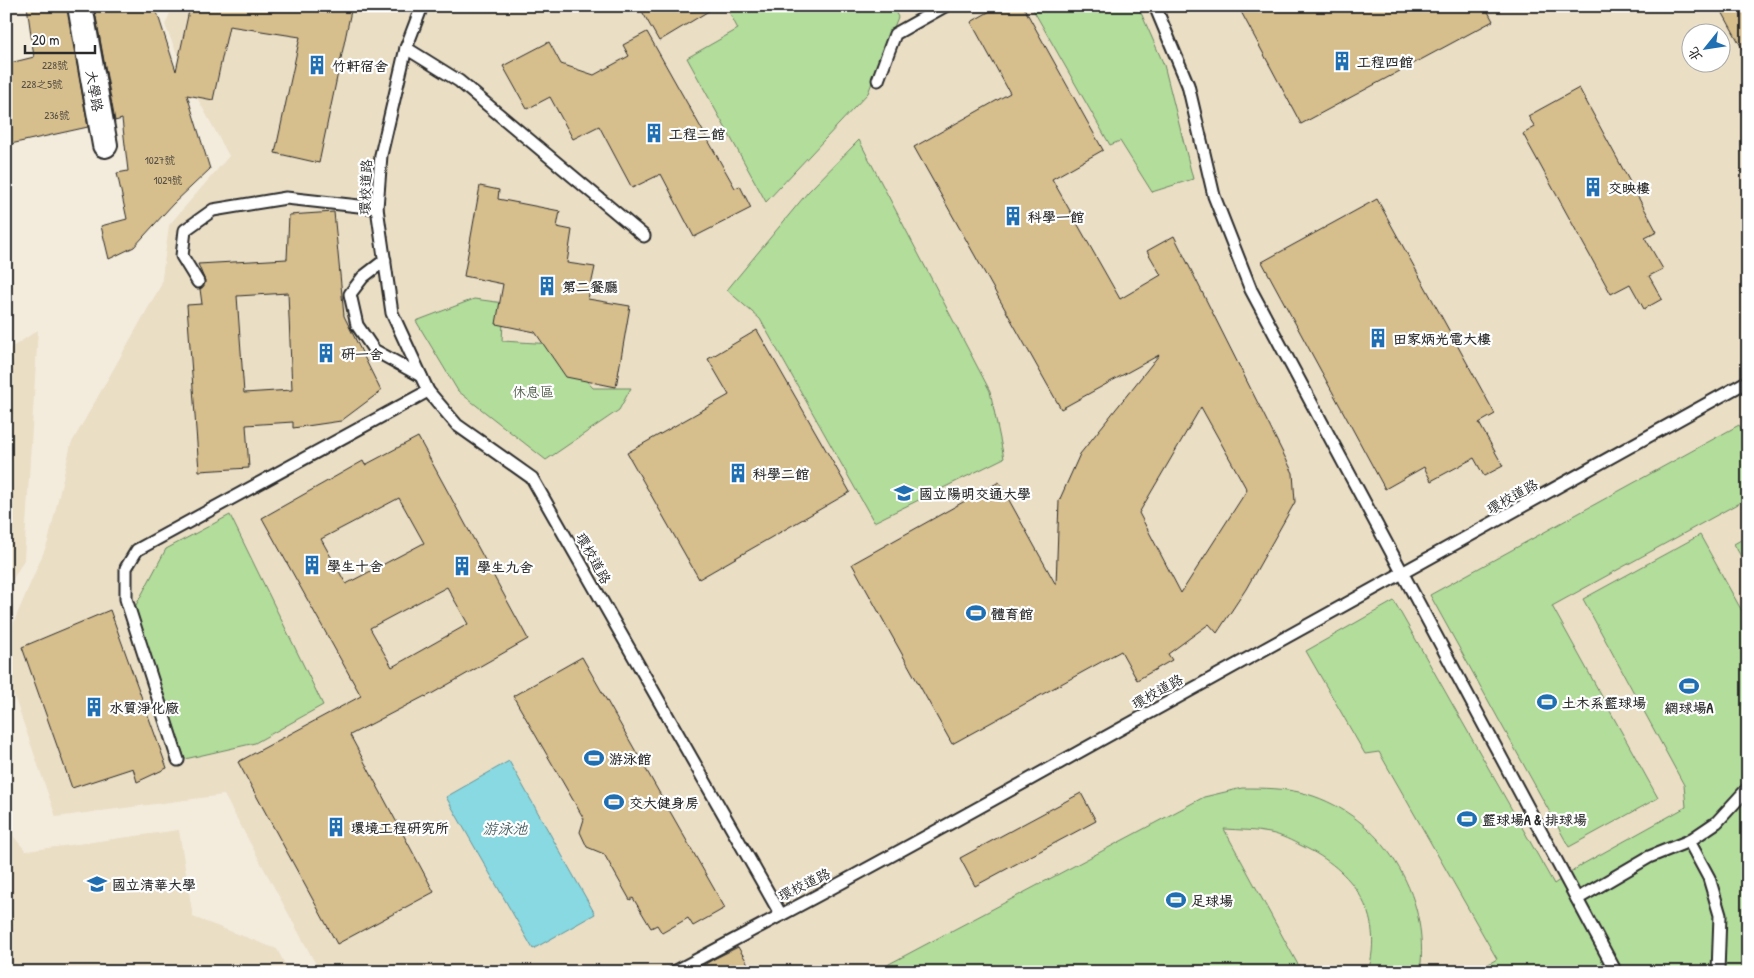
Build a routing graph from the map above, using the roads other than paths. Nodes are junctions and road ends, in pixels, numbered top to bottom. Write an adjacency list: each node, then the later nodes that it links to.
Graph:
1 (80, 6): 7 (street, 大學路)
2 (422, 6): 5 (lane, 環校道路)
3 (945, 6): 6 (lane)
4 (1156, 6): 15 (lane)
5 (406, 48): 8 (lane, 環校道路); 9 (lane)
6 (878, 80)
7 (105, 145)
8 (377, 208): 10 (lane, 環校道路); 11 (lane)
9 (644, 236)
10 (384, 260): 12 (lane, 環校道路); 12 (lane)
11 (198, 282)
12 (421, 376): 14 (lane, 環校道路)
13 (1748, 381): 15 (lane, 環校道路)
14 (428, 391): 16 (lane); 20 (lane, 環校道路)
15 (1403, 574): 19 (lane); 20 (lane, 環校道路)
16 (178, 760)
17 (1748, 788): 18 (lane)
18 (1689, 840): 19 (lane); 23 (lane)
19 (1577, 899): 22 (lane)
20 (781, 915): 21 (lane)
21 (674, 972)
22 (1616, 972)
23 (1718, 972)

